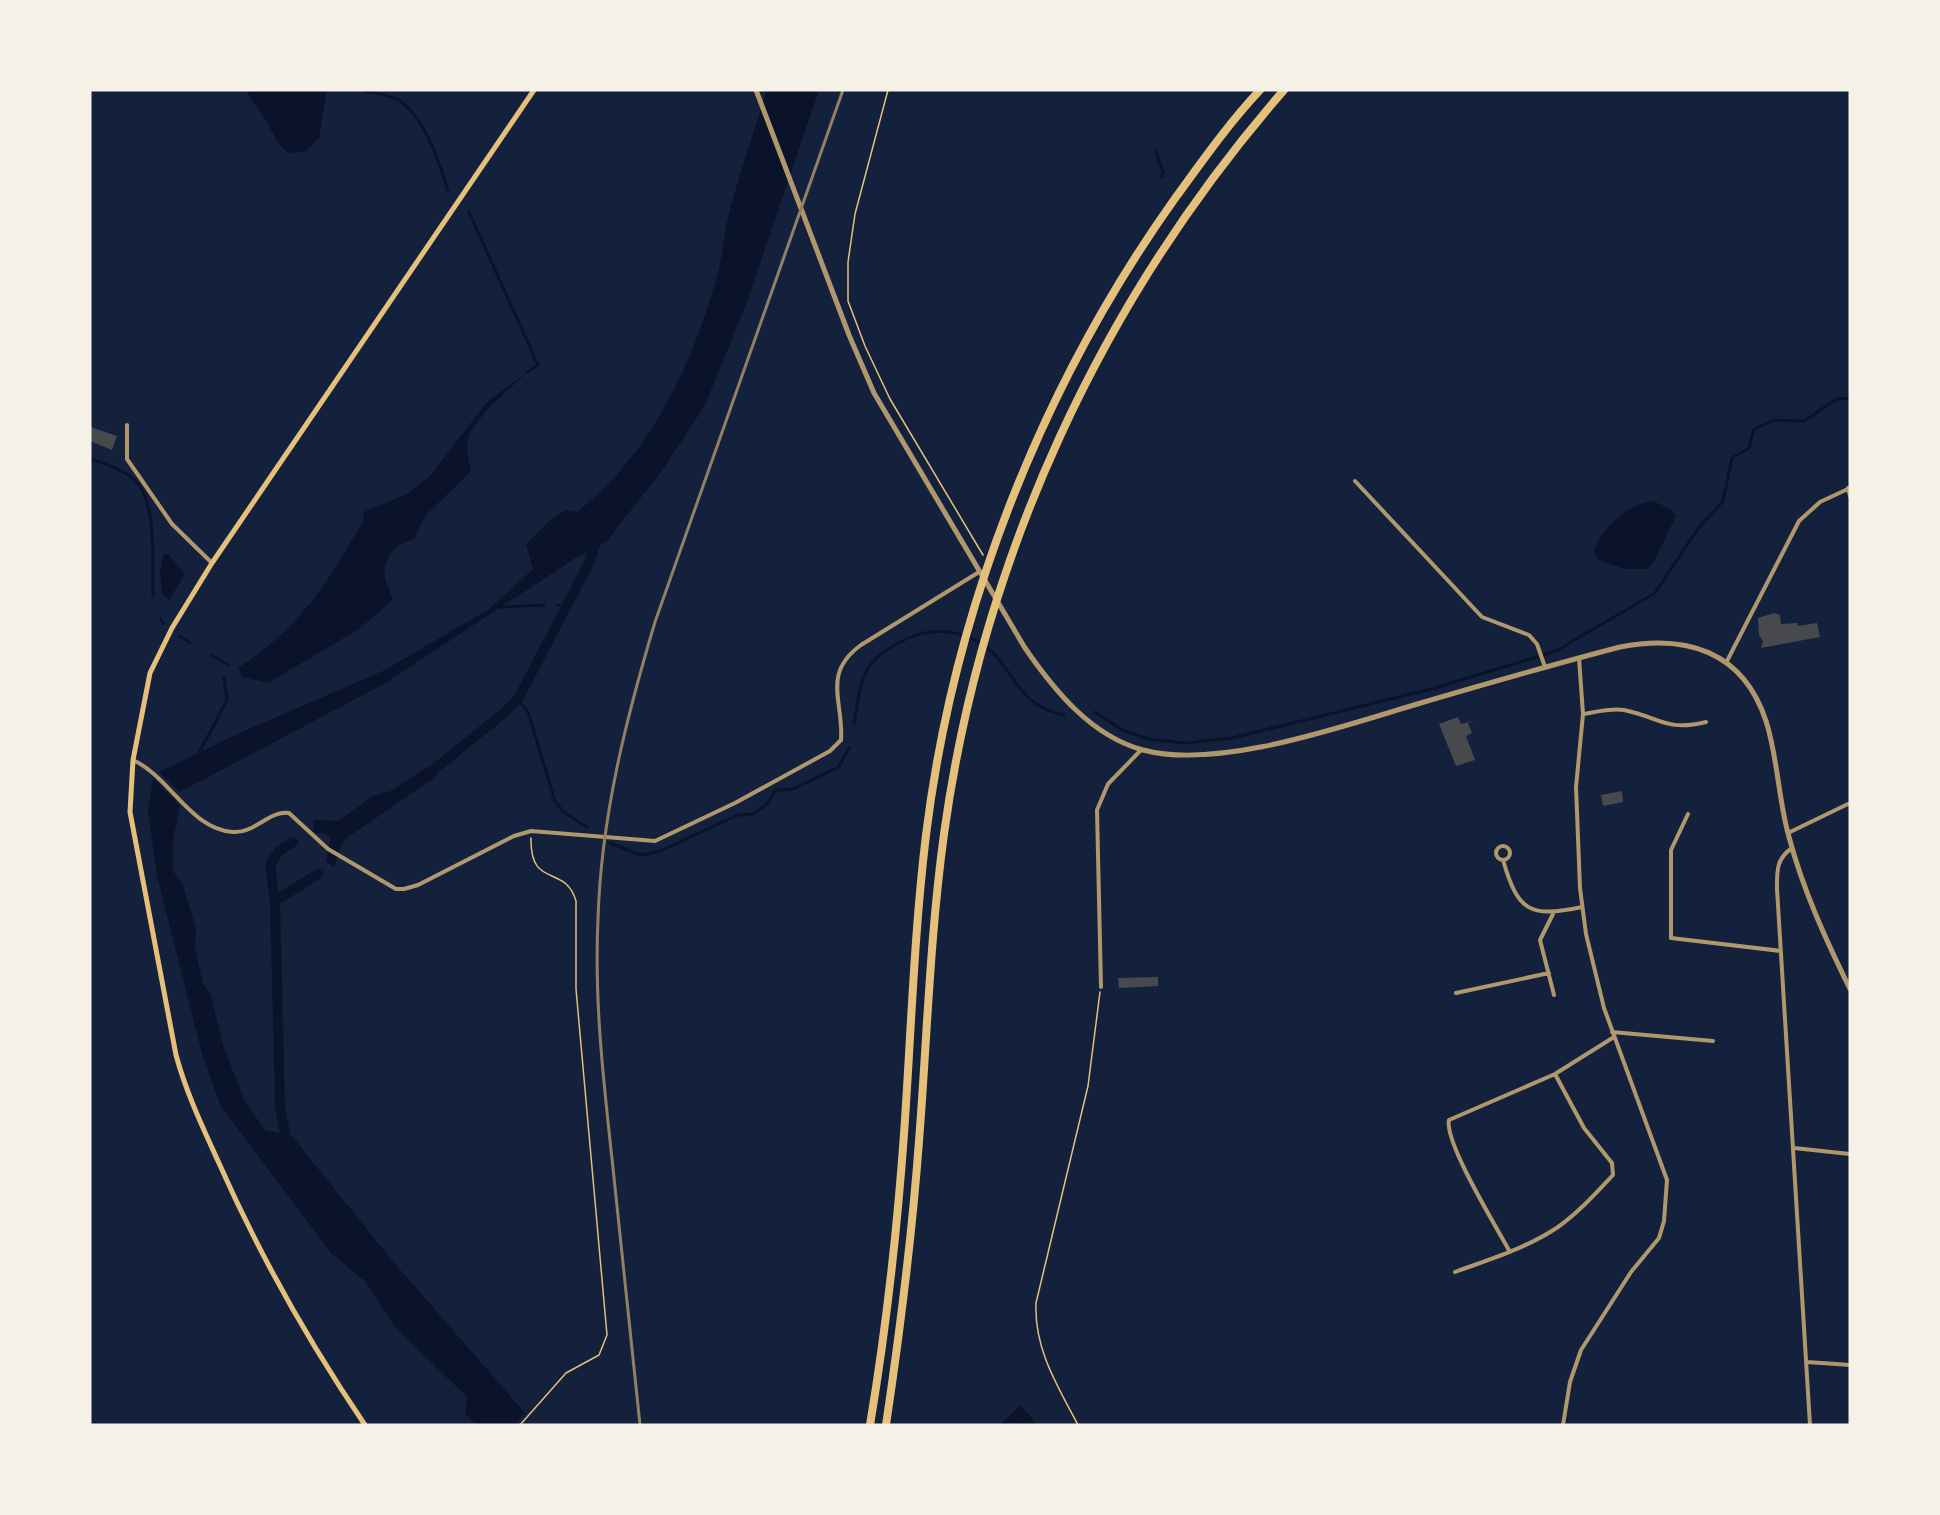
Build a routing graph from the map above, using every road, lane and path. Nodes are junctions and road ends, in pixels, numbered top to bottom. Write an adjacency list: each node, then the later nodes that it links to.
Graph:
1 (534, 90): 11 (main road)
2 (756, 90): 12 (street)
3 (888, 90): 10 (path)
4 (1260, 90): 44 (highway)
5 (1284, 90): 47 (highway)
6 (127, 425): 11 (street)
7 (1355, 481): 15 (street)
8 (1849, 488): 9 (street); 14 (street)
9 (1850, 495)
10 (983, 556)
11 (212, 563): 19 (main road)
12 (979, 572): 18 (street); 22 (street)
13 (1579, 658): 14 (street); 15 (street); 16 (street)
14 (1726, 663): 23 (street)
15 (1545, 667): 18 (street)
16 (1583, 714): 17 (street); 26 (street)
17 (1706, 722)
18 (1142, 750): 30 (street)
19 (133, 760): 22 (street); 45 (main road)
20 (1850, 803): 23 (street)
21 (1688, 814): 28 (street)
22 (531, 831): 46 (path)
23 (1788, 833): 24 (street)
24 (1792, 849): 28 (street); 31 (street)
25 (1503, 860): 27 (street)
26 (1582, 907): 27 (street); 34 (street)
27 (1553, 913): 29 (street)
28 (1781, 951): 38 (street)
29 (1549, 973): 32 (street); 33 (street)
30 (1101, 987): 48 (path)
31 (1850, 989)
32 (1456, 993)
33 (1554, 995)
34 (1612, 1032): 35 (street); 36 (street)
35 (1614, 1037): 37 (street); 49 (street)
36 (1713, 1041)
37 (1555, 1074): 40 (street); 40 (street)
38 (1794, 1148): 39 (street); 42 (street)
39 (1850, 1154)
40 (1510, 1252): 41 (street)
41 (1455, 1272)
42 (1807, 1362): 43 (street); 50 (street)
43 (1850, 1365)
44 (871, 1424)
45 (365, 1425)
46 (520, 1425)
47 (886, 1425)
48 (1078, 1425)
49 (1563, 1425)
50 (1810, 1425)

